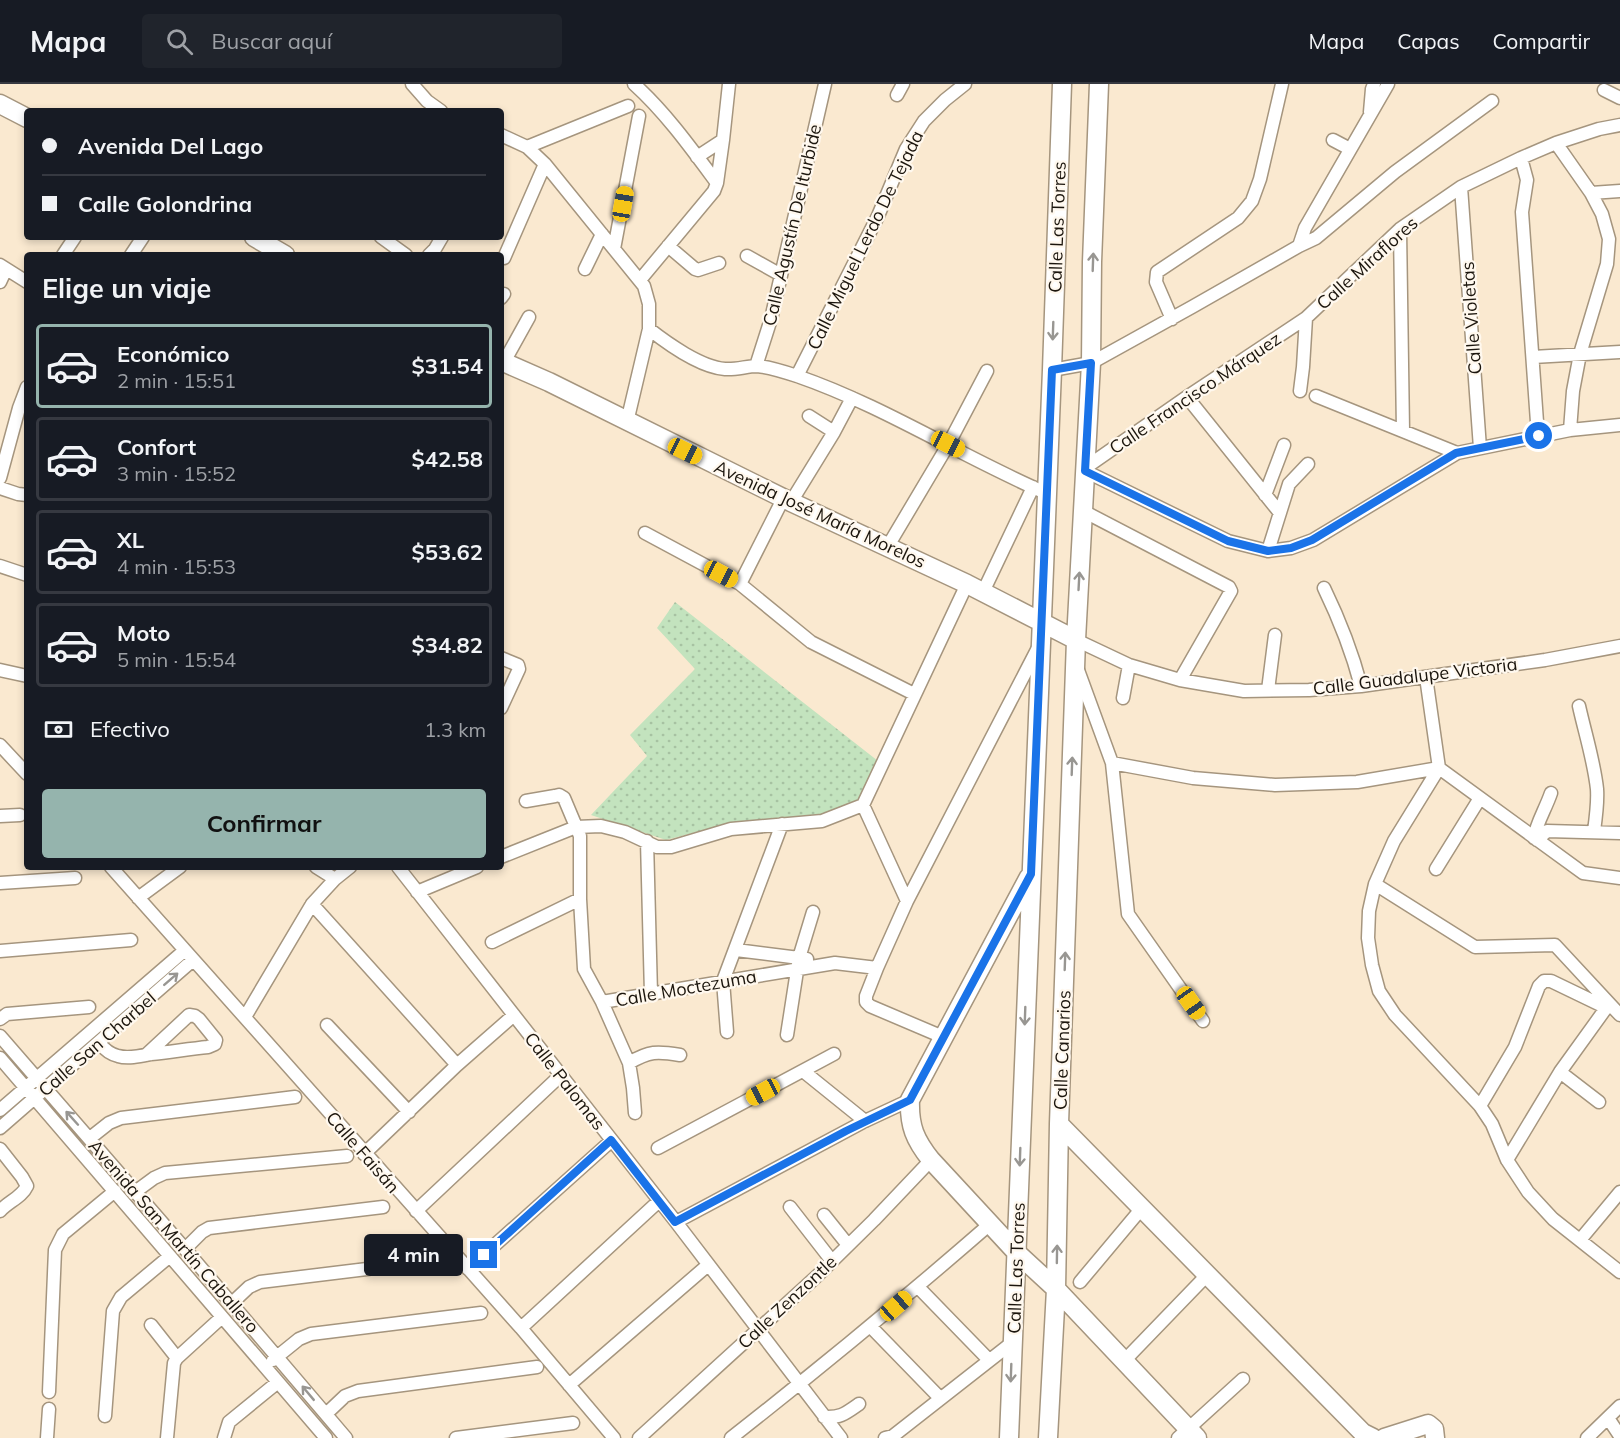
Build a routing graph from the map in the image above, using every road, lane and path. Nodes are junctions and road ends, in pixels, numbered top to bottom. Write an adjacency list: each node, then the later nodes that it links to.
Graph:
1 (412, 84): 16 (street)
2 (634, 84): 27 (street)
3 (729, 84): 22 (street)
4 (825, 84): 50 (street, Calle Agustín De Iturbide)
5 (965, 84): 67 (street, Calle Miguel Lerdo De Tejada)
6 (1062, 84): 65 (main road, Calle Las Torres, one-way to 65)
7 (1099, 84): 63 (main road, Calle Las Torres, one-way to 7)
8 (1282, 84): 56 (street)
9 (1374, 84): 19 (street)
10 (1388, 84): 19 (street)
11 (1604, 90): 12 (street)
12 (1620, 98)
13 (1492, 100): 39 (street)
14 (0, 104): 17 (main road)
15 (628, 106): 25 (street)
16 (437, 108)
17 (24, 116)
18 (639, 116): 40 (street)
19 (1370, 116): 26 (street)
20 (1620, 125): 24 (street, Calle Miraflores)
21 (504, 136): 25 (street)
22 (723, 140): 27 (street); 30 (street)
23 (1333, 140): 26 (street)
24 (1556, 143): 28 (street, Calle Miraflores); 33 (street)
25 (527, 147): 29 (street)
26 (1350, 149): 39 (street)
27 (697, 157): 30 (street)
28 (1521, 158): 31 (street, Calle Miraflores); 60 (street)
29 (545, 164): 35 (street); 44 (street)
30 (717, 183): 38 (street)
31 (1461, 187): 34 (street, Calle Miraflores); 82 (street, Calle Violetas)
32 (1620, 191): 33 (street)
33 (1590, 193): 46 (street)
34 (1400, 229): 55 (street, Calle Miraflores); 77 (street)
35 (602, 234): 40 (street); 49 (street)
36 (259, 240): 41 (main road)
37 (385, 240): 42 (street)
38 (669, 246): 45 (street); 52 (street)
39 (1299, 246): 56 (street)
40 (614, 249): 52 (street)
41 (279, 252)
42 (402, 252)
43 (747, 256): 50 (street)
44 (504, 258)
45 (719, 263)
46 (1607, 264): 48 (street); 59 (street)
47 (3, 267): 51 (street); 53 (street)
48 (1620, 268)
49 (585, 269)
50 (781, 275): 64 (street, Calle Agustín De Iturbide)
51 (24, 280)
52 (640, 280): 57 (street)
53 (0, 282)
54 (529, 317): 61 (street)
55 (1306, 318): 68 (street); 70 (street, Calle Francisco Márquez)
56 (1172, 319): 63 (street)
57 (650, 328): 64 (street); 74 (street)
58 (1620, 352): 59 (street)
59 (1580, 354): 60 (street); 76 (street)
60 (1533, 357): 79 (street)
61 (504, 359)
62 (504, 361): 74 (main road, Avenida José María Morelos)
63 (1091, 363): 65 (street); 85 (main road, Calle Las Torres)
64 (756, 366): 67 (street)
65 (1052, 370): 88 (main road, Calle Las Torres)
66 (987, 371): 80 (street)
67 (797, 376): 71 (street)
68 (1300, 390)
69 (1316, 396): 77 (street)
70 (1187, 397): 85 (street, Calle Francisco Márquez); 90 (street)
71 (852, 398): 78 (street); 80 (street)
72 (23, 409): 86 (street)
73 (809, 416): 78 (street)
74 (627, 422): 91 (main road, Avenida José María Morelos)
75 (1620, 425): 76 (street)
76 (1570, 430): 79 (street)
77 (1403, 431): 83 (street)
78 (834, 432): 91 (street)
79 (1539, 436): 82 (street)
80 (948, 444): 88 (street); 95 (street)
81 (1284, 445): 90 (street)
82 (1480, 448): 83 (street)
83 (1456, 453): 96 (street)
84 (1308, 464): 93 (street)
85 (1085, 470): 92 (main road, Calle Las Torres); 96 (street)
86 (0, 478)
87 (0, 488): 89 (street)
88 (1040, 490): 100 (street); 102 (main road, Calle Canarios)
89 (24, 495)
90 (1265, 495): 93 (street)
91 (787, 500): 95 (main road, Avenida José María Morelos); 99 (street)
92 (1083, 511): 104 (main road, Calle Canarios, one-way to 92); 113 (street)
93 (1280, 513): 96 (street)
94 (645, 533): 99 (street)
95 (888, 546): 100 (main road, Avenida José María Morelos)
96 (1268, 551)
97 (0, 566): 98 (street)
98 (24, 574)
99 (740, 584): 116 (street)
100 (975, 588): 102 (main road, Avenida José María Morelos); 116 (street)
101 (1324, 588): 114 (street)
102 (1042, 622): 104 (main road, Calle Guadalupe Victoria); 105 (main road, Calle Canarios)
103 (1275, 634): 115 (street)
104 (1076, 640): 108 (main road, Calle Canarios); 109 (street, Calle Guadalupe Victoria)
105 (1040, 642): 144 (main road, Calle Canarios); 153 (street)
106 (1620, 648): 112 (street, Calle Guadalupe Victoria)
107 (504, 659): 118 (street)
108 (1075, 663): 121 (street); 201 (main road, Calle Canarios, one-way to 108)
109 (1130, 664): 113 (street, Calle Guadalupe Victoria); 117 (street)
110 (0, 670): 111 (street)
111 (24, 675)
112 (1426, 677): 114 (street, Calle Guadalupe Victoria); 122 (street)
113 (1180, 680): 115 (street, Calle Guadalupe Victoria)
114 (1361, 686): 115 (street, Calle Guadalupe Victoria)
115 (1268, 690)
116 (915, 693): 127 (street)
117 (1122, 698)
118 (504, 702)
119 (1579, 706): 132 (street)
120 (0, 745): 123 (street)
121 (1112, 763): 122 (street); 172 (street)
122 (1439, 768): 125 (street); 149 (street)
123 (24, 771)
124 (1551, 793): 134 (street)
125 (1480, 798): 134 (street); 137 (street)
126 (526, 801): 131 (street, Calle Moctezuma)
127 (863, 805): 130 (street); 153 (street)
128 (20, 814): 129 (street)
129 (0, 816)
130 (782, 824): 135 (street); 158 (street)
131 (576, 827): 135 (street); 136 (street); 152 (street, Calle Moctezuma)
132 (1594, 831): 133 (street); 134 (street)
133 (1620, 833)
134 (1535, 839): 146 (street)
135 (647, 841): 164 (street)
136 (504, 856)
137 (1436, 869)
138 (114, 870): 151 (street, Calle Faisán)
139 (176, 870): 151 (street)
140 (321, 870): 147 (street)
141 (346, 870): 147 (street)
142 (400, 870): 150 (street, Calle Palomas)
143 (470, 870): 150 (street)
144 (1031, 874): 177 (main road); 192 (main road, Calle Canarios, one-way to 192)
145 (75, 878): 148 (street)
146 (1620, 878)
147 (335, 879): 154 (street)
148 (0, 883)
149 (1375, 884): 166 (street); 196 (street)
150 (417, 892): 168 (street, Calle Palomas)
151 (138, 898): 160 (street, Calle Faisán)
152 (580, 898): 157 (street); 165 (street, Calle Moctezuma)
153 (908, 901): 162 (street)
154 (312, 904): 170 (street); 184 (street)
155 (813, 912): 161 (street)
156 (131, 940): 159 (street)
157 (492, 942)
158 (736, 950): 161 (street); 163 (street)
159 (0, 951)
160 (189, 956): 170 (street, Calle Faisán); 178 (street, Calle San Charbel, one-way to 160); 188 (street, Calle San Charbel)
161 (798, 964): 162 (street, Calle Moctezuma); 163 (street, Calle Moctezuma); 175 (street)
162 (877, 968): 177 (street)
163 (723, 981): 164 (street, Calle Moctezuma); 174 (street)
164 (651, 994): 165 (street, Calle Moctezuma)
165 (602, 1002): 183 (street)
166 (1608, 1006): 169 (street); 186 (street); 196 (street)
167 (89, 1007): 171 (street)
168 (514, 1015): 184 (street); 187 (street, Calle Palomas)
169 (1620, 1015)
170 (245, 1017): 207 (street, Calle Faisán)
171 (0, 1019)
172 (1203, 1021)
173 (327, 1025): 198 (street)
174 (727, 1032)
175 (787, 1035)
176 (0, 1036): 188 (street, Avenida San Martín Caballero)
177 (943, 1038): 194 (main road)
178 (99, 1043): 181 (street); 190 (street, Calle San Charbel)
179 (680, 1054): 183 (street)
180 (834, 1054): 185 (street)
181 (146, 1055): 181 (street)
182 (0, 1058): 189 (street, Avenida San Martín Caballero)
183 (629, 1063): 199 (street)
184 (458, 1065): 198 (street)
185 (803, 1071): 200 (street); 205 (street)
186 (1560, 1072): 195 (street); 210 (street)
187 (561, 1076): 204 (street, Calle Palomas); 219 (street)
188 (36, 1078): 189 (street, Calle San Charbel); 190 (street, Avenida San Martín Caballero)
189 (25, 1088): 193 (street, Avenida San Martín Caballero); 197 (street, Calle San Charbel)
190 (46, 1089): 193 (street, Calle San Charbel); 203 (street, Avenida San Martín Caballero, one-way to 190)
191 (295, 1097): 203 (street)
192 (1022, 1098): 226 (main road, Calle Las Torres, one-way to 226)
193 (34, 1099): 202 (street, Calle San Charbel); 211 (street, Avenida San Martín Caballero)
194 (910, 1100): 200 (street); 209 (main road)
195 (1599, 1102)
196 (1480, 1106): 210 (street)
197 (0, 1110)
198 (409, 1112): 207 (street)
199 (634, 1113)
200 (865, 1121): 221 (street)
201 (1059, 1125): 217 (main road, Calle Canarios); 236 (main road, one-way to 201)
202 (0, 1128)
203 (90, 1138): 212 (street, Avenida San Martín Caballero)
204 (611, 1140): 214 (street, Calle Palomas); 231 (street)
205 (657, 1148)
206 (0, 1149): 218 (street)
207 (364, 1154): 219 (street, Calle Faisán)
208 (347, 1156): 212 (street)
209 (931, 1160): 222 (main road); 224 (street, Calle Zenzontle)
210 (1506, 1160): 223 (street)
211 (115, 1191): 227 (street, Avenida San Martín Caballero); 255 (street)
212 (135, 1192): 225 (street, Avenida San Martín Caballero)
213 (1620, 1192): 223 (street)
214 (659, 1201): 221 (street, Calle Palomas); 242 (street)
215 (383, 1207): 225 (street)
216 (790, 1207): 229 (street)
217 (1142, 1208): 233 (main road, Calle Canarios); 234 (street)
218 (0, 1211)
219 (416, 1211): 231 (street, Calle Faisán)
220 (824, 1215): 224 (street)
221 (675, 1222): 230 (street, Calle Palomas)
222 (990, 1224): 226 (main road); 235 (street)
223 (1580, 1240): 232 (street)
224 (848, 1245): 229 (street, Calle Zenzontle)
225 (185, 1249): 237 (street, Avenida San Martín Caballero)
226 (1017, 1253): 236 (main road); 244 (main road, Calle Las Torres)
227 (170, 1256): 239 (street, Avenida San Martín Caballero); 261 (street)
228 (441, 1260): 237 (street)
229 (832, 1261): 243 (street, Calle Zenzontle)
230 (708, 1265): 243 (street, Calle Palomas); 253 (street)
231 (468, 1269): 242 (street, Calle Faisán)
232 (1620, 1272)
233 (1208, 1274): 248 (street); 280 (main road, Calle Canarios)
234 (1080, 1282)
235 (918, 1287): 241 (street); 247 (street)
236 (1056, 1290): 248 (main road); 279 (main road)
237 (232, 1304): 245 (street, Avenida San Martín Caballero)
238 (481, 1313): 245 (street)
239 (222, 1317): 246 (street); 249 (street, Avenida San Martín Caballero)
240 (151, 1325): 246 (street)
241 (871, 1326): 254 (street); 256 (street)
242 (521, 1328): 253 (street, Calle Faisán)
243 (758, 1330): 254 (street, Calle Palomas); 275 (street, Calle Zenzontle)
244 (1013, 1342): 247 (street); 278 (main road, Calle Las Torres, one-way to 278)
245 (277, 1357): 249 (street); 260 (street, Avenida San Martín Caballero, one-way to 245)
246 (177, 1358): 269 (street)
247 (989, 1360): 256 (street)
248 (1124, 1361): 265 (main road)
249 (266, 1367): 252 (street, Avenida San Martín Caballero)
250 (537, 1367): 260 (street)
251 (1243, 1379): 265 (street)
252 (278, 1382): 270 (street); 271 (street, Avenida San Martín Caballero)
253 (569, 1385): 274 (street, Calle Faisán)
254 (800, 1385): 262 (street, Calle Palomas); 267 (street)
255 (49, 1392)
256 (940, 1398): 277 (street)
257 (859, 1404): 262 (street)
258 (1620, 1406): 263 (street)
259 (49, 1409): 268 (street)
260 (326, 1414): 272 (street, Avenida San Martín Caballero)
261 (105, 1416)
262 (824, 1417): 276 (street, Calle Palomas)
263 (1608, 1418): 266 (street); 283 (street)
264 (573, 1423): 273 (street)
265 (1187, 1435)
266 (1620, 1436)
267 (735, 1437)
268 (47, 1438)
269 (167, 1438)
270 (224, 1438)
271 (326, 1438)
272 (346, 1438)
273 (456, 1438)
274 (614, 1438)
275 (639, 1438)
276 (841, 1438)
277 (885, 1438)
278 (1008, 1438)
279 (1048, 1438)
280 (1373, 1438)
281 (1384, 1438): 282 (main road)
282 (1435, 1438)
283 (1587, 1438)

